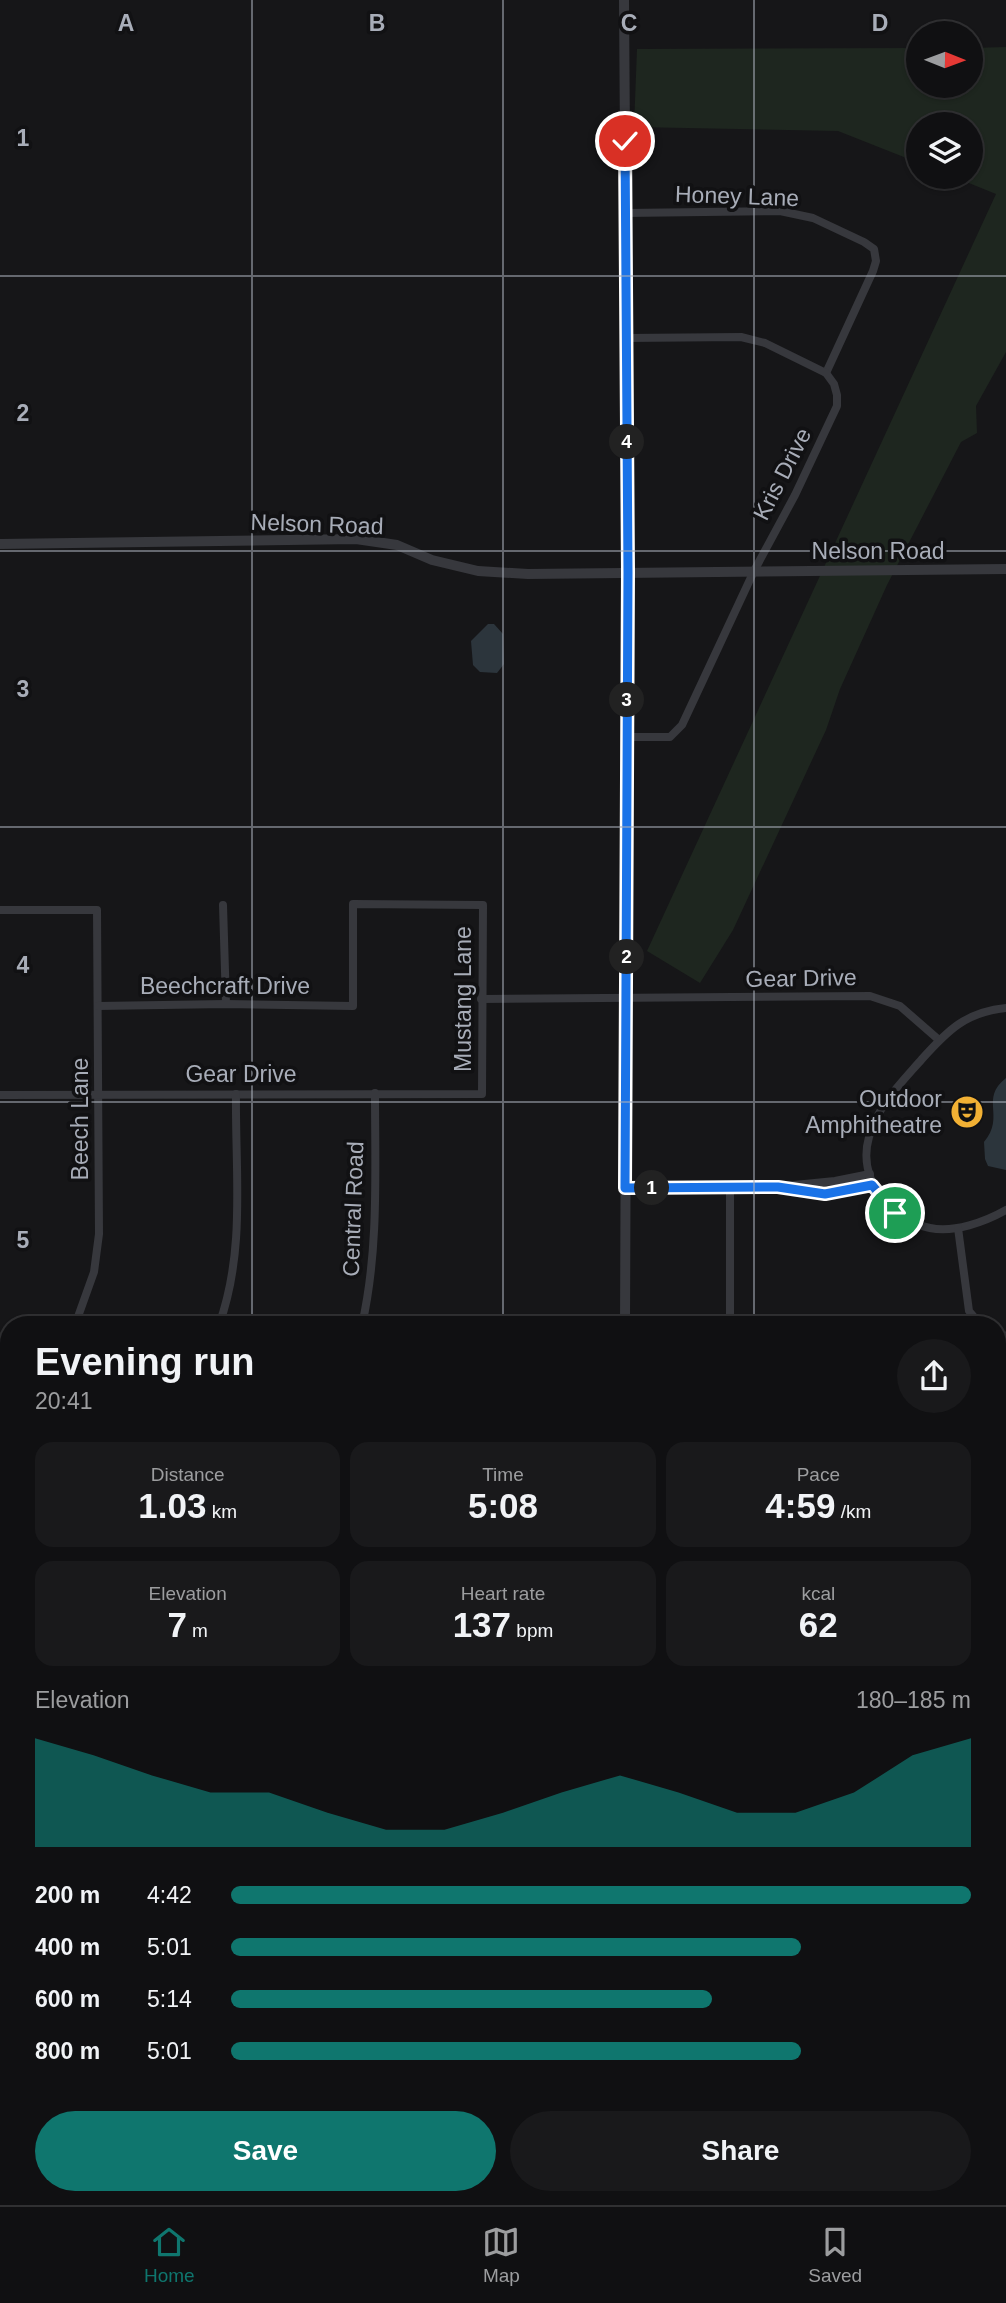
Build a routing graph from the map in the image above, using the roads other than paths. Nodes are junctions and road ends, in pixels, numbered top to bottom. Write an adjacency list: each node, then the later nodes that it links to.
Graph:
1 (624, 0): 2 (street)
2 (625, 213): 3 (street); 4 (street, Honey Lane)
3 (626, 338): 4 (street); 8 (street)
4 (826, 373): 7 (street, Kris Drive)
5 (0, 544): 8 (street, Nelson Road)
6 (1006, 569): 7 (street, Nelson Road)
7 (754, 570): 8 (street, Nelson Road); 9 (street, Kris Drive)
8 (628, 572): 9 (street)
9 (627, 737): 13 (street)
10 (223, 905): 14 (street)
11 (0, 910): 15 (street, Beech Lane)
12 (481, 999): 13 (street, Gear Drive); 16 (street, Mustang Lane); 22 (street, Mustang Lane)
13 (626, 999): 18 (street, Gear Drive); 28 (street)
14 (226, 1004): 15 (street, Beechcraft Drive); 16 (street, Beechcraft Drive)
15 (98, 1006): 19 (street, Beech Lane)
16 (353, 1006)
17 (1006, 1008): 18 (street)
18 (939, 1040): 24 (street)
19 (99, 1093): 21 (street, Gear Drive); 23 (street, Gear Drive); 31 (street, Beech Lane)
20 (375, 1093): 21 (street, Gear Drive); 22 (street, Gear Drive); 33 (street, Central Road)
21 (236, 1094): 32 (street)
22 (482, 1094)
23 (0, 1095)
24 (870, 1174): 25 (street); 27 (street)
25 (872, 1185): 27 (street); 30 (street)
26 (730, 1187): 27 (street); 28 (street); 35 (street)
27 (778, 1187)
28 (625, 1188): 34 (street)
29 (1006, 1210): 30 (street)
30 (958, 1228): 36 (street)
31 (79, 1316)
32 (221, 1316)
33 (364, 1316)
34 (625, 1316)
35 (730, 1316)
36 (973, 1316)

